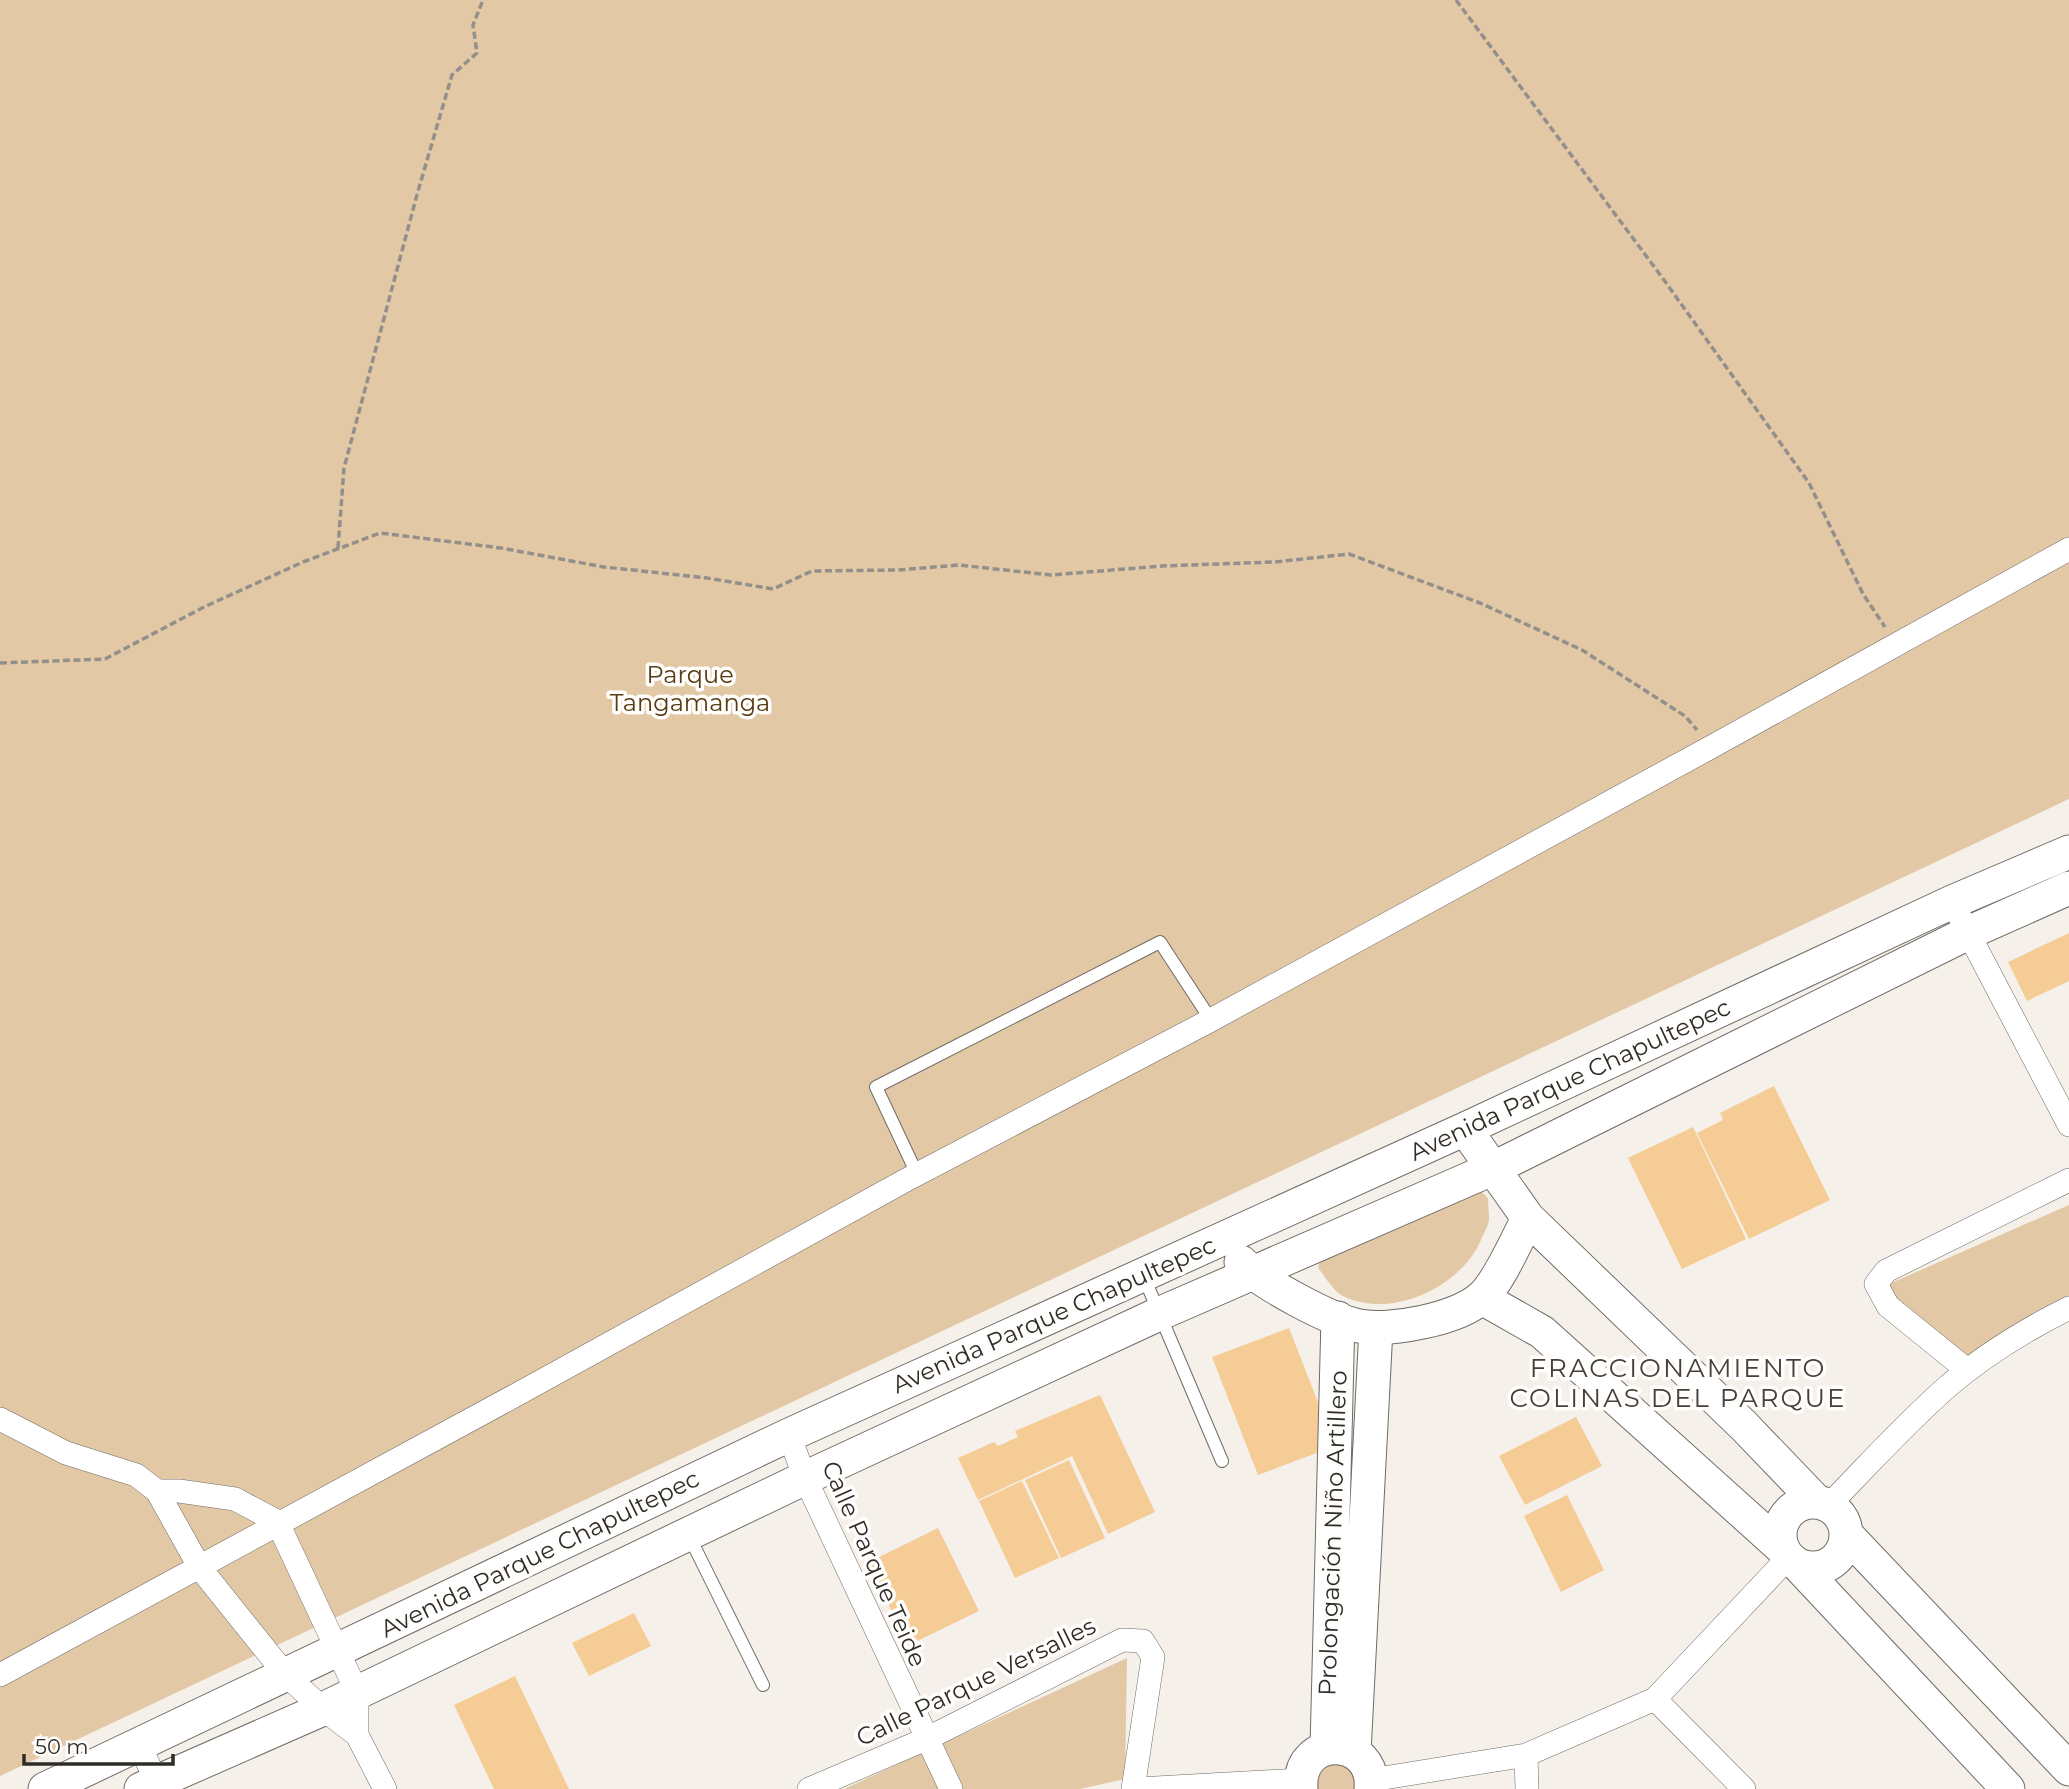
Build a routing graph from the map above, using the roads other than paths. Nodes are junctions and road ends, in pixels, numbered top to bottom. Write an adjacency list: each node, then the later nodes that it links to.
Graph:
1 (2069, 549): 6 (street)
2 (2069, 852): 4 (main road, Avenida Parque Chapultepec)
3 (2069, 888): 5 (main road, Avenida Parque Chapultepec)
4 (1952, 902): 5 (street); 8 (main road, Avenida Parque Chapultepec)
5 (1968, 933): 7 (street); 9 (main road, Avenida Parque Chapultepec)
6 (1211, 1020): 10 (street); 10 (lane)
7 (2069, 1125)
8 (1465, 1129): 9 (main road); 13 (main road, Avenida Parque Chapultepec)
9 (1494, 1168): 12 (main road); 14 (main road, Avenida Parque Chapultepec)
10 (917, 1174): 28 (street)
11 (2069, 1180): 21 (street)
12 (1528, 1218): 16 (main road); 27 (main road)
13 (1220, 1240): 14 (main road); 15 (main road, Avenida Parque Chapultepec)
14 (1251, 1272): 18 (main road, Avenida Parque Chapultepec); 19 (main road)
15 (1143, 1274): 18 (lane); 23 (main road, Avenida Parque Chapultepec)
16 (1482, 1298): 20 (main road); 31 (main road)
17 (2069, 1308): 21 (street)
18 (1161, 1313): 24 (lane); 25 (main road, Avenida Parque Chapultepec)
19 (1338, 1318): 20 (main road); 43 (main road, Prolongación Niño Artillero)
20 (1376, 1328): 43 (main road, Prolongación Niño Artillero)
21 (1967, 1370): 27 (street)
22 (0, 1419): 26 (street)
23 (789, 1435): 25 (street, Calle Parque Teide); 33 (main road, Avenida Parque Chapultepec)
24 (1222, 1461)
25 (806, 1478): 29 (main road, Avenida Parque Chapultepec); 41 (street, Calle Parque Teide)
26 (157, 1491): 28 (street); 32 (street)
27 (1823, 1504): 30 (main road); 31 (main road)
28 (280, 1523): 32 (street); 33 (street)
29 (688, 1534): 36 (lane); 37 (main road, Avenida Parque Chapultepec)
30 (1846, 1534): 31 (main road); 45 (main road)
31 (1789, 1557): 38 (street); 56 (main road)
32 (200, 1568): 34 (street); 35 (street)
33 (337, 1651): 34 (main road, Avenida Parque Chapultepec); 37 (street)
34 (285, 1674): 39 (street); 42 (main road, Avenida Parque Chapultepec)
35 (0, 1675)
36 (763, 1685)
37 (357, 1692): 39 (main road, Avenida Parque Chapultepec); 40 (street)
38 (1655, 1699): 44 (street); 55 (street)
39 (323, 1709): 40 (street); 48 (main road, Avenida Parque Chapultepec)
40 (357, 1735): 50 (street)
41 (926, 1739): 51 (street, Calle Parque Versalles); 52 (street, Calle Parque Teide); 53 (street, Calle Parque Versalles)
42 (139, 1744): 48 (street); 49 (main road, Avenida Parque Chapultepec)
43 (1340, 1750): 46 (main road); 47 (main road)
44 (1527, 1755): 47 (street); 54 (street)
45 (2069, 1769)
46 (1300, 1784): 53 (street)
47 (1371, 1785)
48 (152, 1787)
49 (45, 1789)
50 (385, 1789)
51 (809, 1789)
52 (951, 1789)
53 (1136, 1789)
54 (1527, 1789)
55 (1744, 1789)
56 (2008, 1789)

